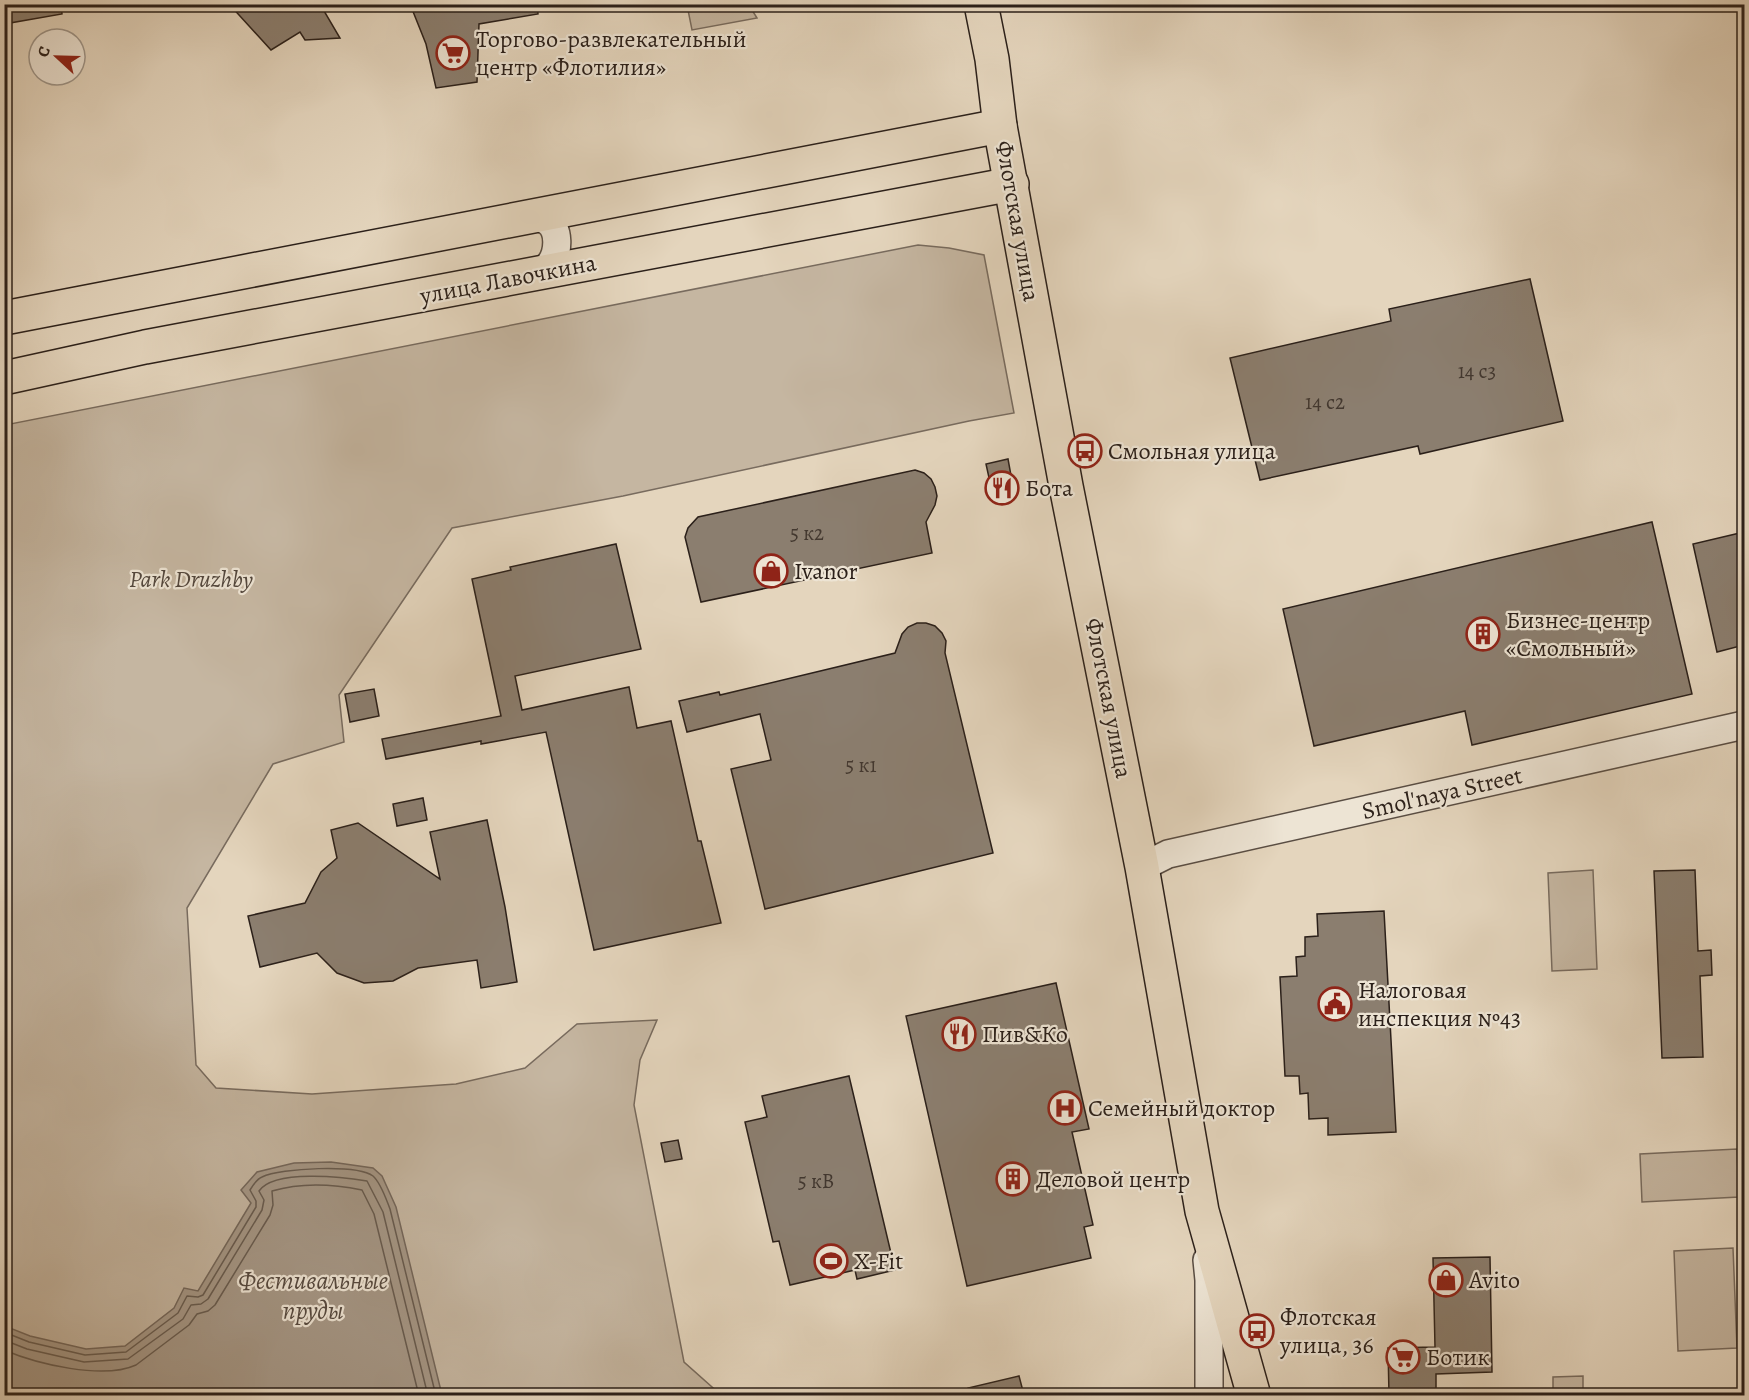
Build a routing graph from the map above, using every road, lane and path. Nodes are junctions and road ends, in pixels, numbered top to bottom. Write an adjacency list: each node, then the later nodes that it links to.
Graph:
1 (981, 4): 2 (main road, Флотская улица)
2 (1000, 126): 3 (main road, Флотская улица); 4 (main road)
3 (1012, 184): 5 (main road, улица Лавочкина); 9 (main road, Флотская улица)
4 (528, 216): 5 (street); 6 (main road)
5 (539, 273): 7 (main road, улица Лавочкина)
6 (4, 318)
7 (4, 378)
8 (1744, 725): 9 (street, Smol'naya Street)
9 (1142, 867): 10 (main road, Флотская улица)
10 (1202, 1211): 11 (street, Флотская улица); 12 (main road)
11 (1209, 1395)
12 (1254, 1395)

